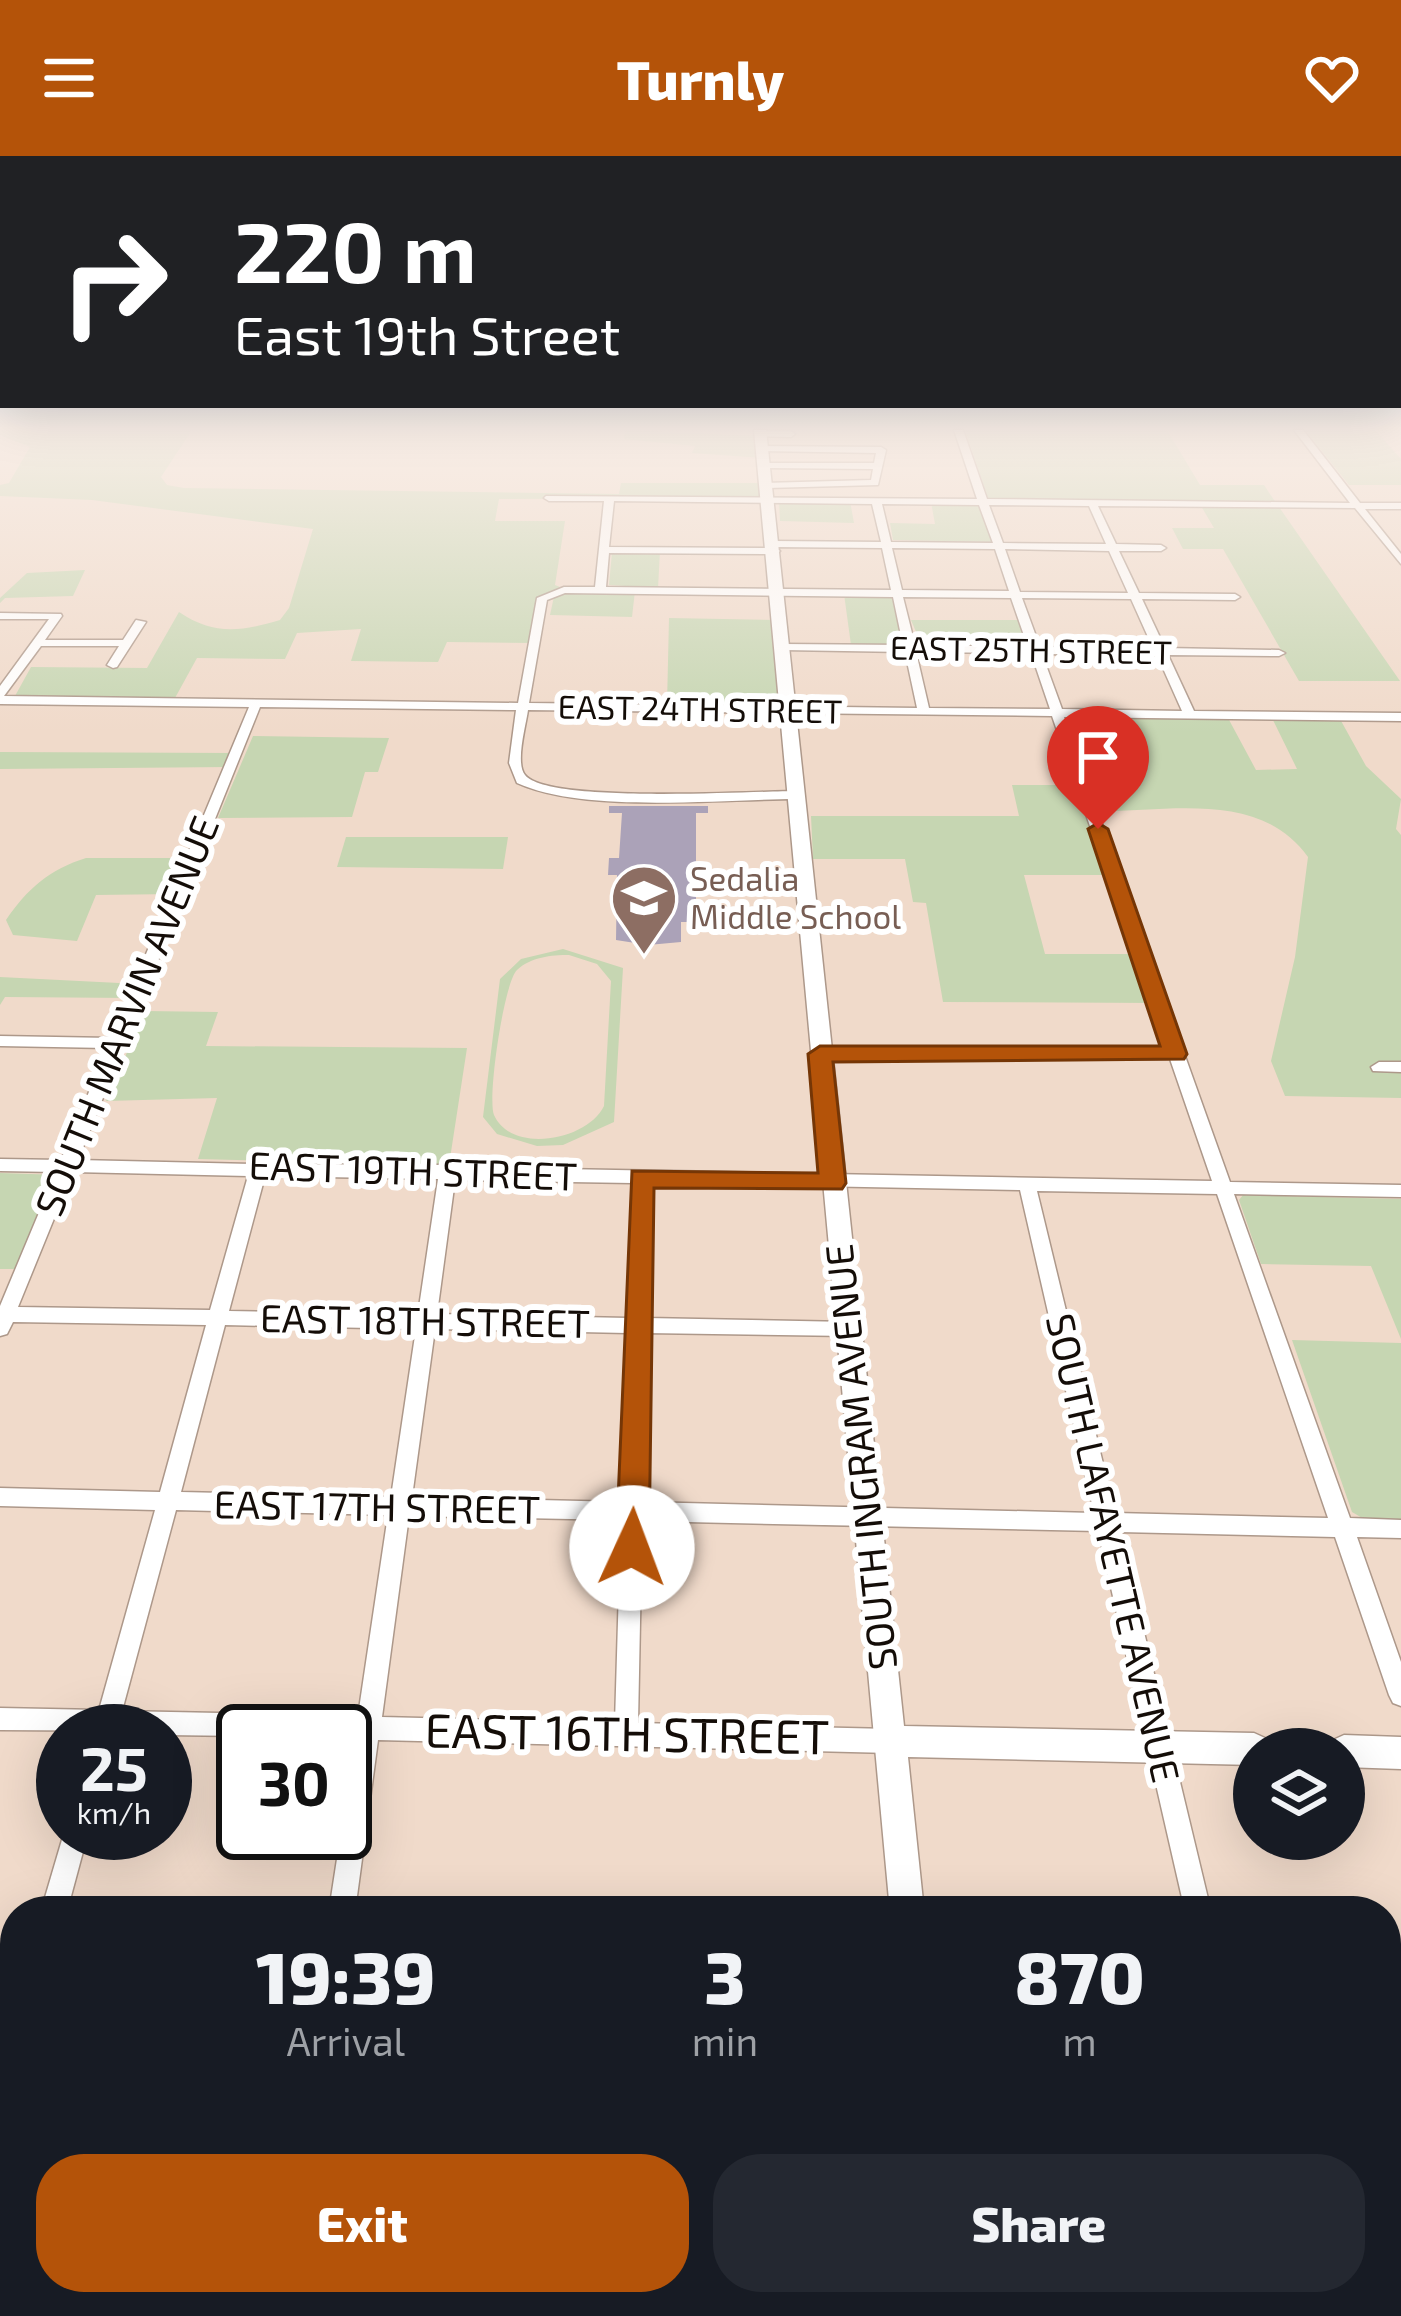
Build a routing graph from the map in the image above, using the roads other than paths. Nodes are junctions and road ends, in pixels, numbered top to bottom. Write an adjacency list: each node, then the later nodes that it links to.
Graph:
1 (606, 531): 12 (street)
2 (773, 531): 9 (main road, SOUTH INGRAM AVENUE)
3 (883, 531): 7 (street)
4 (994, 531): 8 (street)
5 (1104, 531): 10 (street)
6 (1377, 531): 13 (street)
7 (886, 544): 8 (street); 9 (street); 16 (street)
8 (999, 546): 10 (street); 17 (street)
9 (775, 547): 12 (street); 15 (main road, SOUTH INGRAM AVENUE)
10 (1111, 548): 11 (street); 18 (street)
11 (1161, 548)
12 (604, 550): 14 (street)
13 (1401, 561)
14 (600, 590): 15 (street); 32 (street)
15 (777, 592): 16 (street); 24 (main road, SOUTH INGRAM AVENUE)
16 (897, 593): 17 (street); 25 (street)
17 (1015, 595): 18 (street); 26 (street)
18 (1132, 596): 19 (street); 27 (street)
19 (1235, 597)
20 (0, 616): 23 (street)
21 (140, 622): 22 (street)
22 (127, 643): 23 (street); 29 (street)
23 (37, 644): 30 (street)
24 (782, 647): 25 (street, EAST 25TH STREET); 33 (main road, SOUTH INGRAM AVENUE)
25 (910, 649): 26 (street, EAST 25TH STREET); 34 (street)
26 (1034, 651): 27 (street, EAST 25TH STREET); 35 (street)
27 (1159, 652): 28 (street, EAST 25TH STREET); 36 (street)
28 (1279, 652)
29 (113, 665)
30 (0, 697): 31 (street, EAST 24TH STREET)
31 (256, 703): 32 (street, EAST 24TH STREET); 40 (street, SOUTH MARVIN AVENUE)
32 (522, 706): 33 (street, EAST 24TH STREET); 38 (street)
33 (788, 710): 34 (street, EAST 24TH STREET); 38 (main road, SOUTH INGRAM AVENUE)
34 (924, 712): 35 (street, EAST 24TH STREET)
35 (1055, 713): 36 (street, EAST 24TH STREET); 42 (street)
36 (1190, 715): 37 (street, EAST 24TH STREET)
37 (1401, 717)
38 (797, 794): 41 (main road, SOUTH INGRAM AVENUE)
39 (0, 1041): 40 (street)
40 (118, 1043): 46 (street, SOUTH MARVIN AVENUE)
41 (820, 1054): 42 (street); 50 (main road, SOUTH INGRAM AVENUE)
42 (1175, 1054): 52 (street)
43 (1378, 1067): 44 (street)
44 (1401, 1067)
45 (0, 1165): 46 (street, EAST 19TH STREET)
46 (64, 1167): 47 (street, EAST 19TH STREET); 55 (street, SOUTH MARVIN AVENUE)
47 (259, 1167): 48 (street, EAST 19TH STREET); 54 (street)
48 (448, 1171): 49 (street, EAST 19TH STREET); 56 (street)
49 (641, 1178): 50 (street, EAST 19TH STREET); 57 (street)
50 (832, 1183): 51 (street, EAST 19TH STREET); 58 (main road, SOUTH INGRAM AVENUE)
51 (1028, 1184): 52 (street, EAST 19TH STREET); 64 (street, SOUTH LAFAYETTE AVENUE)
52 (1223, 1186): 53 (street, EAST 19TH STREET); 65 (street)
53 (1401, 1191)
54 (218, 1318): 55 (street, EAST 18TH STREET); 56 (street, EAST 18TH STREET); 60 (street)
55 (2, 1319)
56 (425, 1321): 57 (street, EAST 18TH STREET); 61 (street)
57 (638, 1325): 58 (street, EAST 18TH STREET); 62 (street)
58 (849, 1329): 63 (main road, SOUTH INGRAM AVENUE)
59 (0, 1498): 60 (street, EAST 17TH STREET)
60 (167, 1502): 61 (street, EAST 17TH STREET); 68 (street)
61 (398, 1507): 62 (street, EAST 17TH STREET); 69 (street)
62 (634, 1513): 63 (street, EAST 17TH STREET); 73 (street)
63 (868, 1519): 64 (street, EAST 17TH STREET); 74 (main road, SOUTH INGRAM AVENUE)
64 (1106, 1522): 65 (street, EAST 17TH STREET); 75 (street, SOUTH LAFAYETTE AVENUE)
65 (1342, 1527): 66 (street, EAST 17TH STREET); 67 (street)
66 (1401, 1528)
67 (1401, 1695)
68 (111, 1704)
69 (370, 1704)
70 (0, 1719): 71 (street, EAST 16TH STREET)
71 (36, 1721)
72 (372, 1728): 73 (street, EAST 16TH STREET)
73 (626, 1734): 74 (street, EAST 16TH STREET)
74 (890, 1741): 75 (main road, EAST 16TH STREET); 83 (main road, SOUTH INGRAM AVENUE)
75 (1161, 1747): 76 (main road, EAST 16TH STREET); 84 (street, SOUTH LAFAYETTE AVENUE)
76 (1233, 1749)
77 (1365, 1752): 78 (main road)
78 (1401, 1753)
79 (68, 1860): 81 (street)
80 (349, 1860): 82 (street)
81 (58, 1896)
82 (344, 1896)
83 (906, 1896)
84 (1195, 1896)

